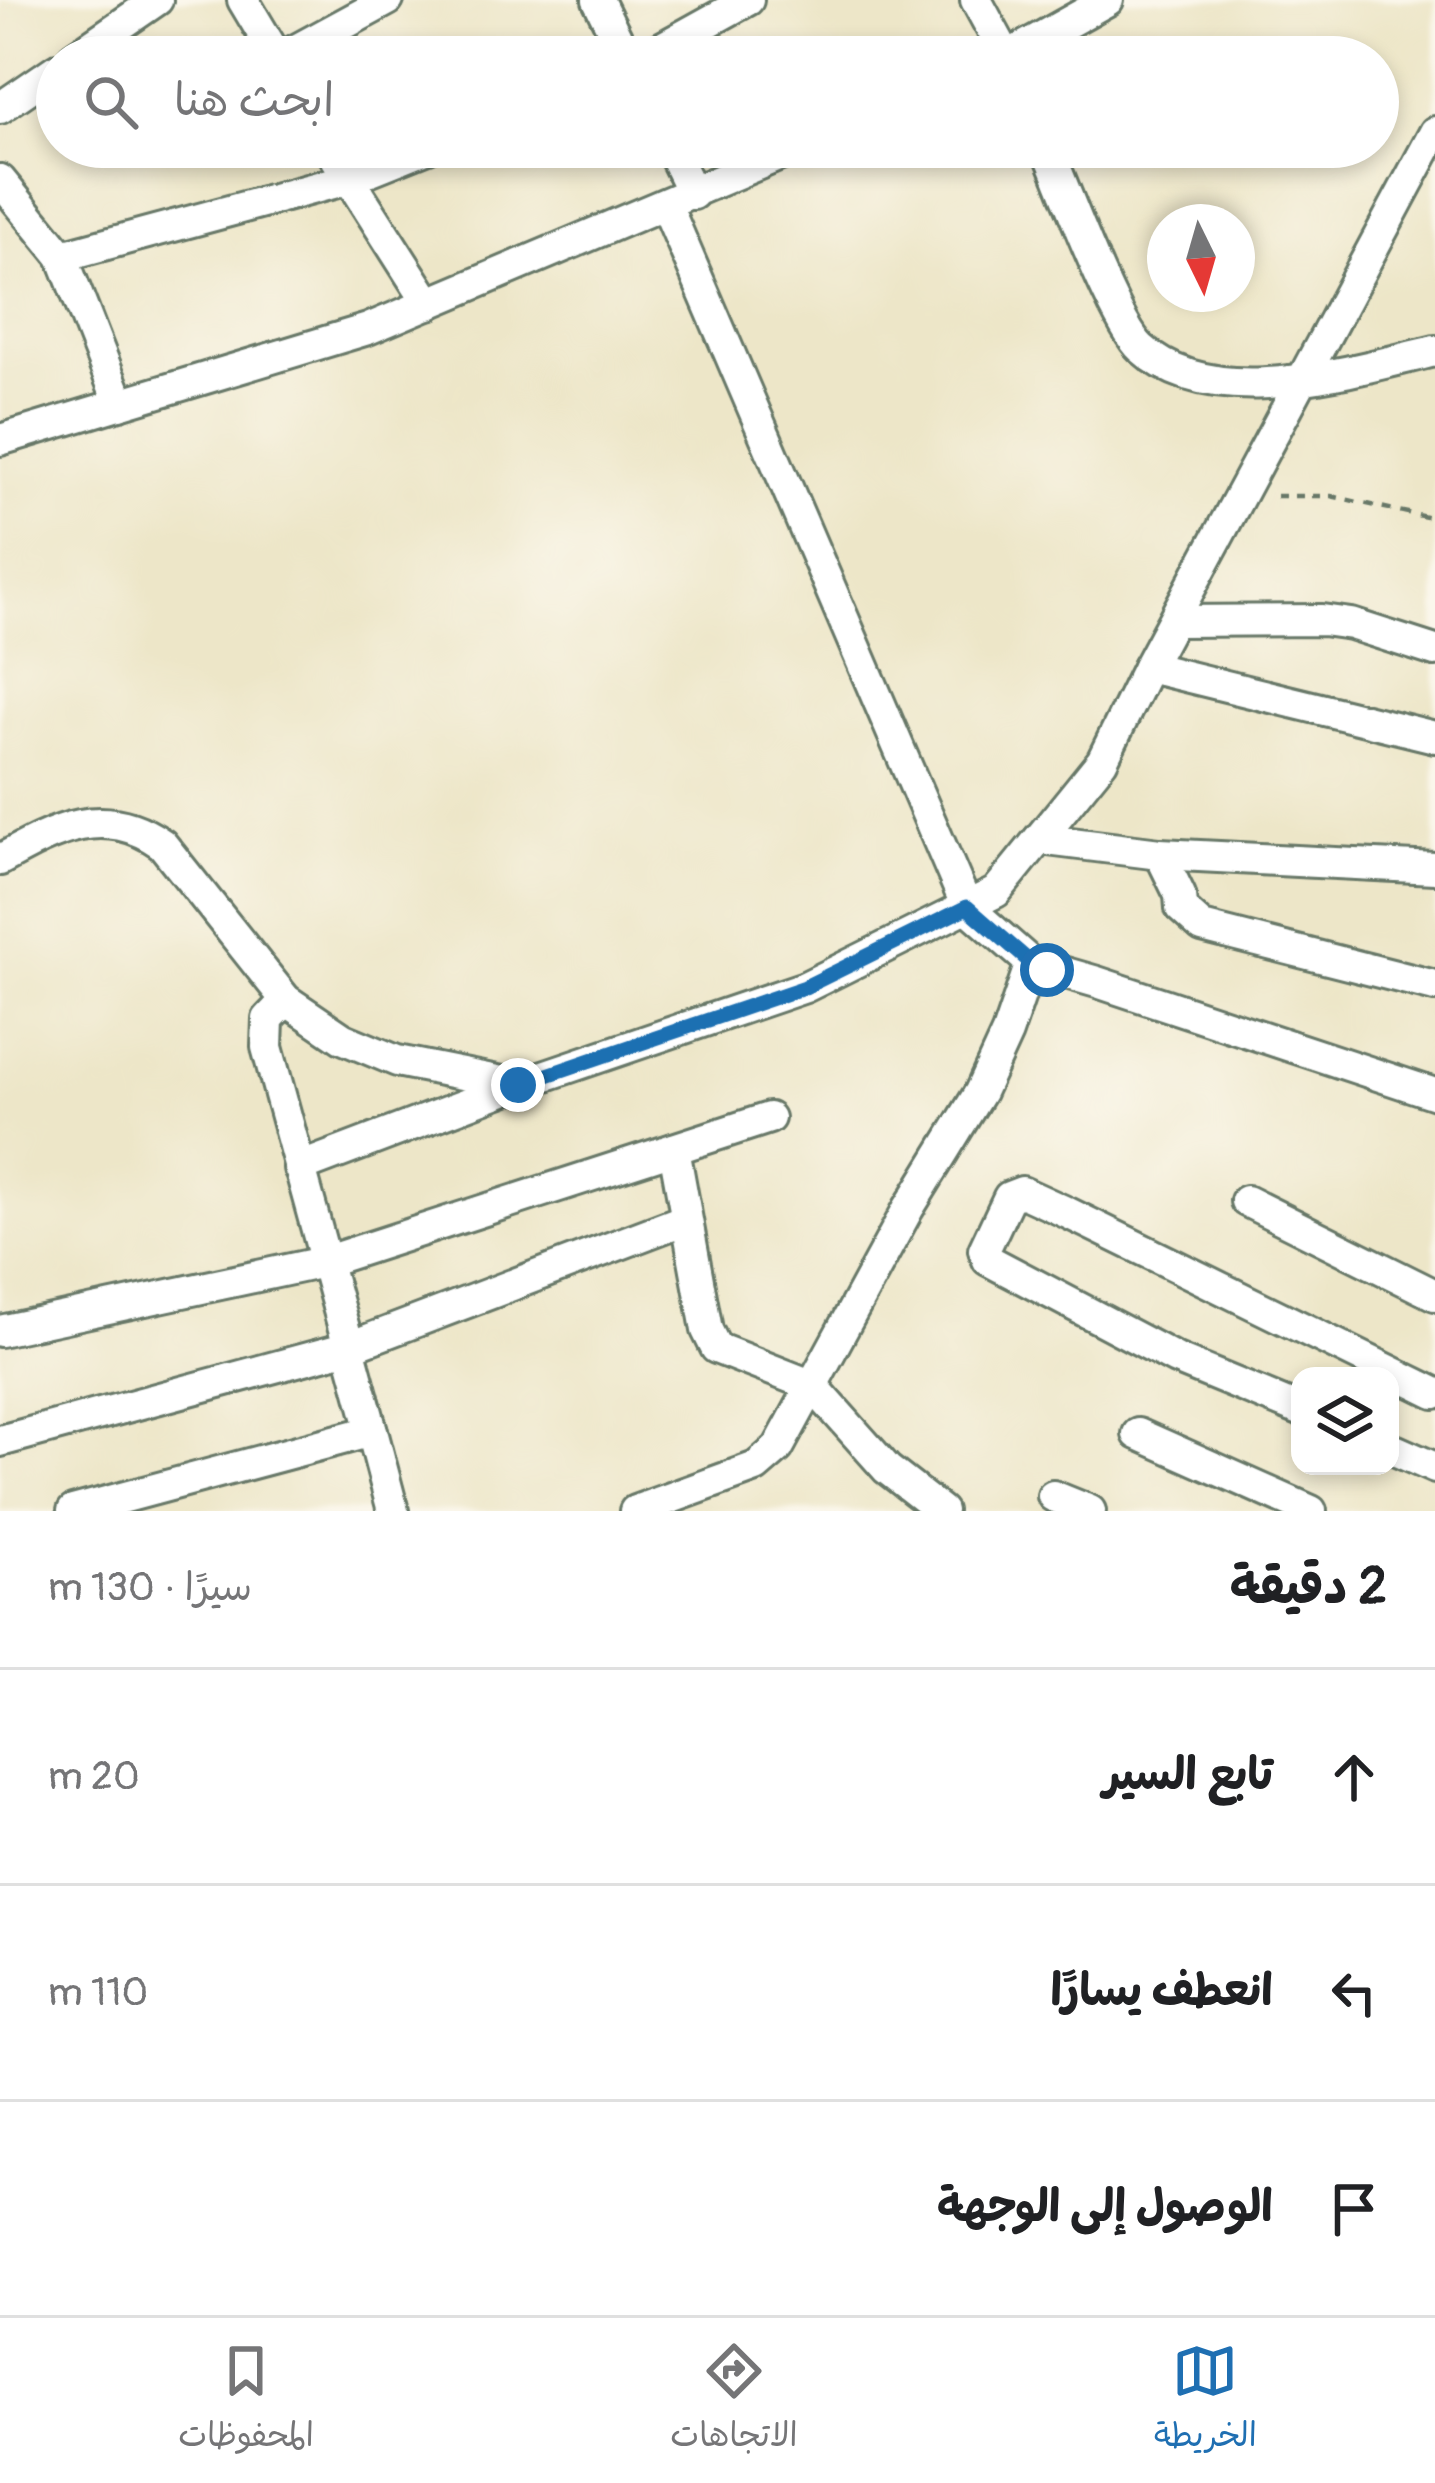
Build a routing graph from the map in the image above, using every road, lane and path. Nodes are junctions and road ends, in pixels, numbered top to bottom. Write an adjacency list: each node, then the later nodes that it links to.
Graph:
1 (157, 0): 8 (street)
2 (243, 0): 9 (street)
3 (388, 0): 10 (street)
4 (598, 0): 11 (street)
5 (748, 0): 12 (street)
6 (976, 0): 13 (street)
7 (1108, 0): 14 (street)
8 (105, 36)
9 (266, 36)
10 (320, 36)
11 (616, 36)
12 (683, 36)
13 (996, 36)
14 (1044, 36)
15 (36, 83): 16 (street)
16 (0, 108)
17 (1435, 132): 29 (street)
18 (341, 168): 23 (street)
19 (376, 168): 23 (street)
20 (674, 168): 25 (street)
21 (751, 168): 25 (street)
22 (1057, 168): 29 (street)
23 (348, 179): 26 (street); 27 (street)
24 (0, 180): 26 (street)
25 (679, 199): 27 (street); 42 (street)
26 (62, 256): 30 (street)
27 (429, 304): 30 (street)
28 (1435, 351): 29 (street)
29 (1302, 381): 32 (street)
30 (120, 404): 31 (street)
31 (0, 440)
32 (1240, 495): 33 (path); 34 (street)
33 (1435, 519)
34 (1176, 621): 35 (street); 36 (street)
35 (1435, 651)
36 (1148, 667): 37 (street); 38 (street)
37 (1435, 737)
38 (1039, 839): 39 (street); 42 (street)
39 (1160, 854): 41 (street); 44 (street)
40 (0, 860): 45 (street)
41 (1435, 868)
42 (967, 907): 43 (street); 46 (street)
43 (1031, 963): 47 (street); 59 (street)
44 (1435, 986)
45 (286, 1000): 46 (street); 50 (street)
46 (518, 1085): 50 (street)
47 (1435, 1094)
48 (769, 1118): 49 (street)
49 (674, 1149): 52 (street); 53 (street)
50 (299, 1168): 53 (street)
51 (1246, 1201): 54 (street)
52 (686, 1219): 56 (street); 59 (street)
53 (324, 1262): 55 (street); 56 (street)
54 (1435, 1295)
55 (0, 1331)
56 (349, 1347): 62 (street); 64 (street)
57 (1382, 1367): 61 (street)
58 (1399, 1375): 60 (street)
59 (813, 1385): 70 (street); 71 (street)
60 (1435, 1393)
61 (1291, 1406)
62 (372, 1431): 68 (street); 69 (street)
63 (1138, 1434): 73 (street)
64 (0, 1441)
65 (1399, 1452): 66 (street)
66 (1435, 1468)
67 (1053, 1496): 72 (street)
68 (73, 1511)
69 (393, 1511)
70 (635, 1511)
71 (940, 1511)
72 (1090, 1511)
73 (1311, 1511)

